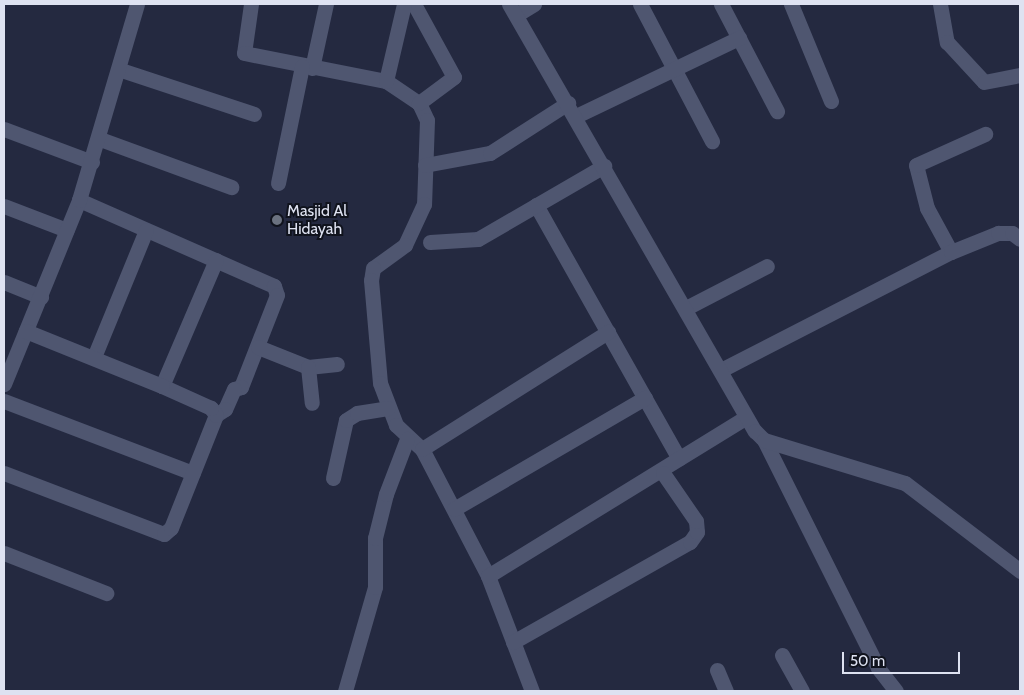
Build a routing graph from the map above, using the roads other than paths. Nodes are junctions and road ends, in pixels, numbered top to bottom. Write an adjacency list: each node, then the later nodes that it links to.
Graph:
1 (137, 4): 14 (street)
2 (251, 4): 13 (street)
3 (326, 4): 13 (street)
4 (404, 4): 17 (street)
5 (414, 4): 20 (street)
6 (534, 4): 11 (street)
7 (640, 4): 15 (street)
8 (721, 4): 12 (street)
9 (791, 4): 19 (street)
10 (940, 4): 16 (street)
11 (512, 10): 18 (street)
12 (739, 38): 15 (street); 21 (street)
13 (307, 67): 17 (street); 31 (street)
14 (121, 70): 22 (street); 26 (street)
15 (674, 72): 23 (street); 27 (street)
16 (1020, 75)
17 (386, 81): 20 (street)
18 (568, 102): 23 (street); 29 (street)
19 (831, 102)
20 (419, 103): 29 (street)
21 (777, 111)
22 (254, 114)
23 (576, 116): 30 (street)
24 (4, 129): 28 (street)
25 (985, 134): 40 (street)
26 (100, 139): 28 (street); 32 (street)
27 (712, 141)
28 (92, 162): 33 (street)
29 (425, 164): 59 (street)
30 (604, 166): 34 (street); 45 (street)
31 (278, 183)
32 (231, 187)
33 (79, 200): 36 (street); 37 (street)
34 (536, 204): 39 (street); 47 (street)
35 (4, 206): 36 (street)
36 (67, 230): 44 (street)
37 (146, 230): 41 (street); 50 (street)
38 (1020, 239): 40 (street)
39 (430, 242)
40 (951, 252): 53 (street)
41 (216, 260): 48 (street); 55 (street)
42 (767, 266): 45 (street)
43 (4, 282): 44 (street)
44 (41, 296): 46 (street)
45 (686, 308): 53 (street)
46 (26, 330): 49 (street); 50 (street)
47 (608, 332): 56 (street); 64 (street)
48 (258, 347): 52 (street); 60 (street)
49 (9, 357): 54 (street)
50 (94, 357): 55 (street)
51 (337, 364): 52 (street)
52 (308, 367): 58 (street)
53 (721, 370): 61 (street)
54 (4, 384)
55 (162, 386): 60 (street)
56 (645, 398): 65 (street); 70 (street)
57 (4, 401): 67 (street)
58 (312, 404)
59 (388, 408): 62 (street); 69 (street)
60 (216, 415): 67 (street)
61 (745, 418): 63 (street); 65 (street)
62 (407, 439): 64 (street); 78 (street)
63 (764, 440): 72 (street); 82 (street)
64 (422, 449): 70 (street)
65 (679, 460): 68 (street)
66 (4, 473): 67 (street)
67 (193, 473)
68 (663, 473): 73 (street); 75 (street)
69 (333, 478)
70 (454, 509): 73 (street)
71 (4, 553): 74 (street)
72 (1020, 572)
73 (488, 576): 75 (street)
74 (106, 593)
75 (513, 642): 79 (street)
76 (782, 655): 81 (street)
77 (717, 670): 80 (street)
78 (345, 691)
79 (532, 691)
80 (726, 691)
81 (802, 691)
82 (896, 691)

